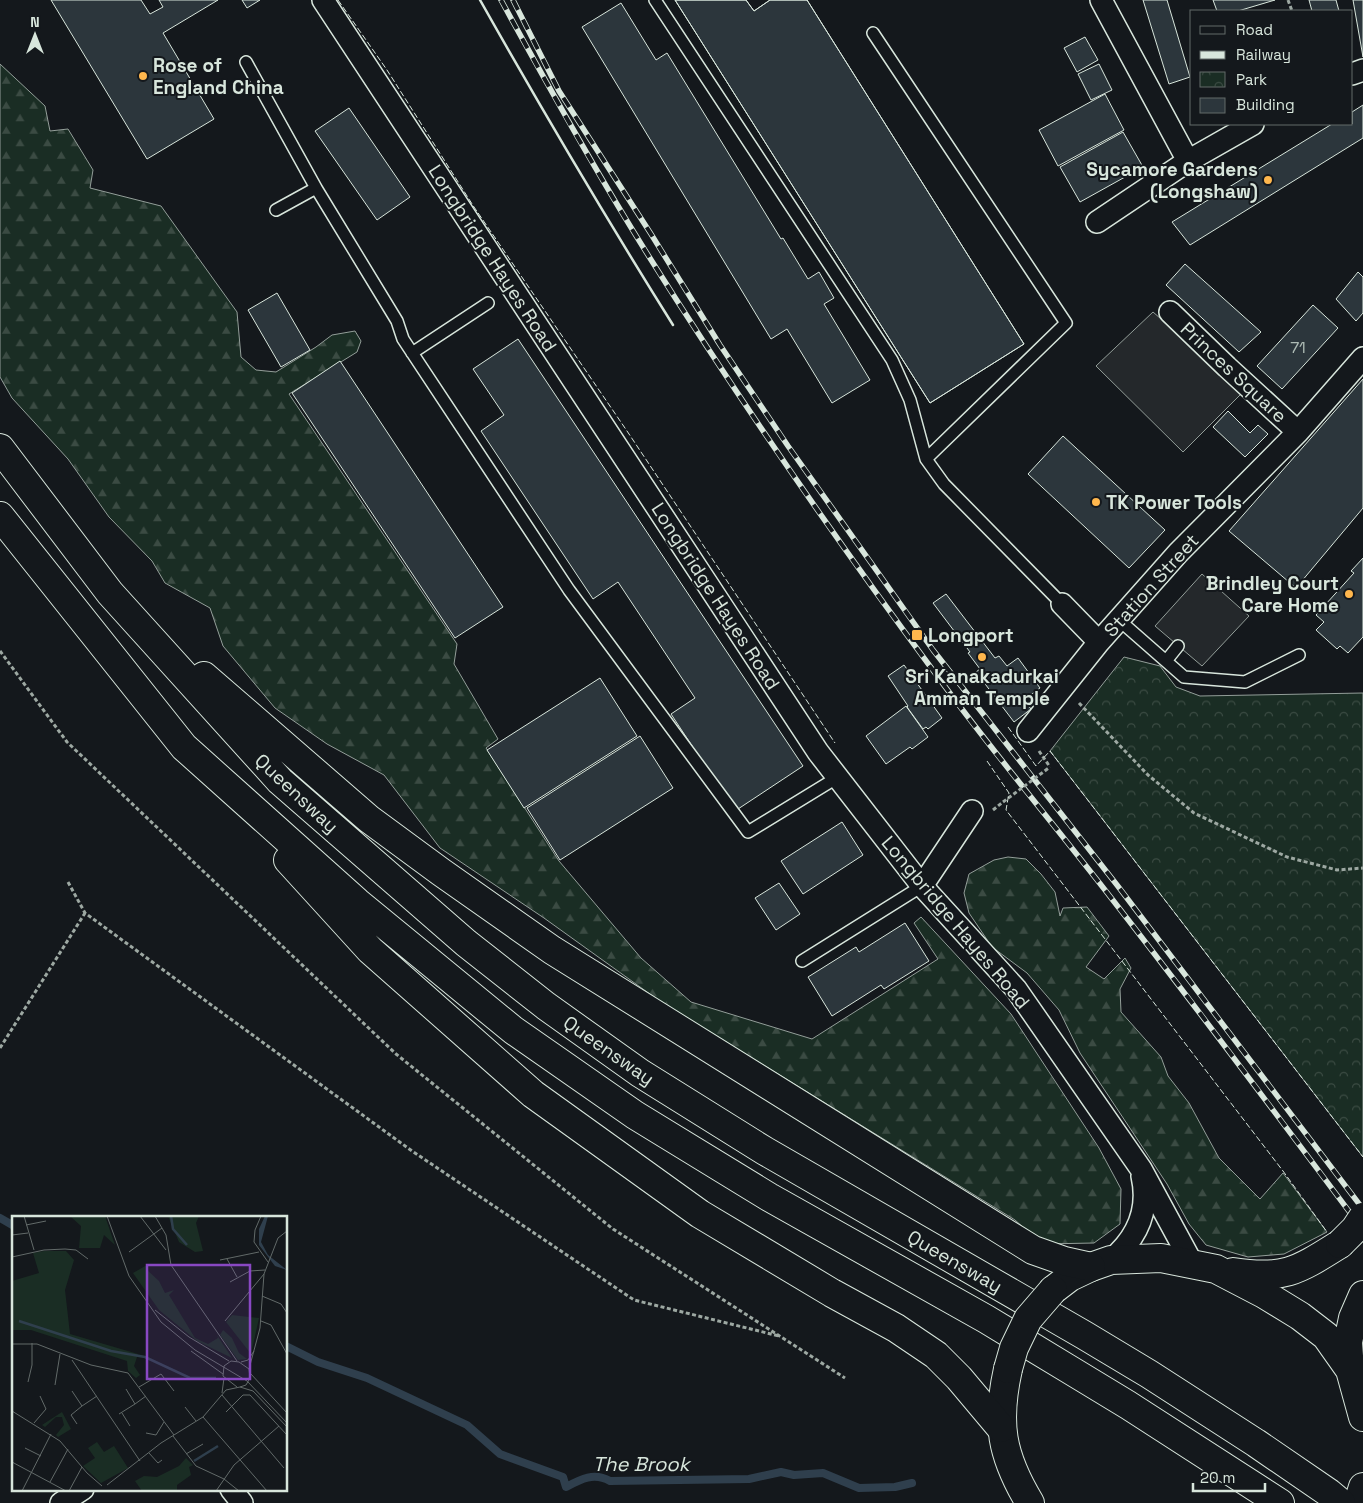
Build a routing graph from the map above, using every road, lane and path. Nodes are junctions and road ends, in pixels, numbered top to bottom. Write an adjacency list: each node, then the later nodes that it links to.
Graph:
1 (322, 0): 31 (street, Longbridge Hayes Road)
2 (655, 0): 17 (lane)
3 (1101, 0): 7 (street)
4 (873, 33): 17 (lane)
5 (246, 62): 8 (lane)
6 (1250, 125): 7 (street)
7 (1188, 161): 10 (street)
8 (316, 188): 9 (lane); 13 (lane)
9 (276, 210)
10 (1097, 222)
11 (488, 303): 13 (lane)
12 (1170, 312): 15 (street, Princes Square)
13 (412, 353): 31 (lane)
14 (1363, 358): 15 (street, Station Street)
15 (1298, 432): 21 (street, Station Street)
16 (0, 448): 19 (main road, Queensway)
17 (926, 460): 20 (lane)
18 (0, 516): 29 (main road, Queensway)
19 (110, 593): 42 (main road); 57 (main road, Queensway)
20 (1062, 604): 22 (street)
21 (1119, 620): 22 (street, Station Street); 26 (lane)
22 (1099, 642): 27 (street, Station Street)
23 (1178, 646): 26 (lane)
24 (0, 651): 45 (path)
25 (1299, 655): 26 (lane)
26 (1166, 661)
27 (1063, 686): 28 (street, Station Street); 34 (path)
28 (1028, 730)
29 (184, 747): 49 (main road); 56 (main road, Queensway)
30 (1039, 751): 32 (path, bridge)
31 (838, 777): 36 (street, Longbridge Hayes Road)
32 (1003, 802)
33 (972, 811): 36 (street)
34 (1363, 868)
35 (68, 882): 37 (path)
36 (922, 886): 38 (lane); 40 (street, Longbridge Hayes Road)
37 (85, 913): 39 (path); 45 (path)
38 (802, 961)
39 (0, 1048)
40 (1141, 1169): 42 (street, Longbridge Hayes Road); 43 (street, Longbridge Hayes Road)
41 (1363, 1217): 43 (main road, bridge)
42 (1101, 1264): 43 (main road); 49 (main road, bridge)
43 (1204, 1266): 46 (main road)
44 (1363, 1295): 46 (main road)
45 (782, 1337): 47 (path)
46 (1350, 1370): 48 (main road)
47 (845, 1378)
48 (1363, 1417)
49 (1001, 1428): 55 (main road)
50 (1363, 1487): 58 (main road)
51 (81, 1490): 53 (street)
52 (232, 1490): 54 (street)
53 (61, 1503)
54 (242, 1503)
55 (1030, 1503)
56 (1280, 1503)
57 (1341, 1503)
58 (1358, 1503)

